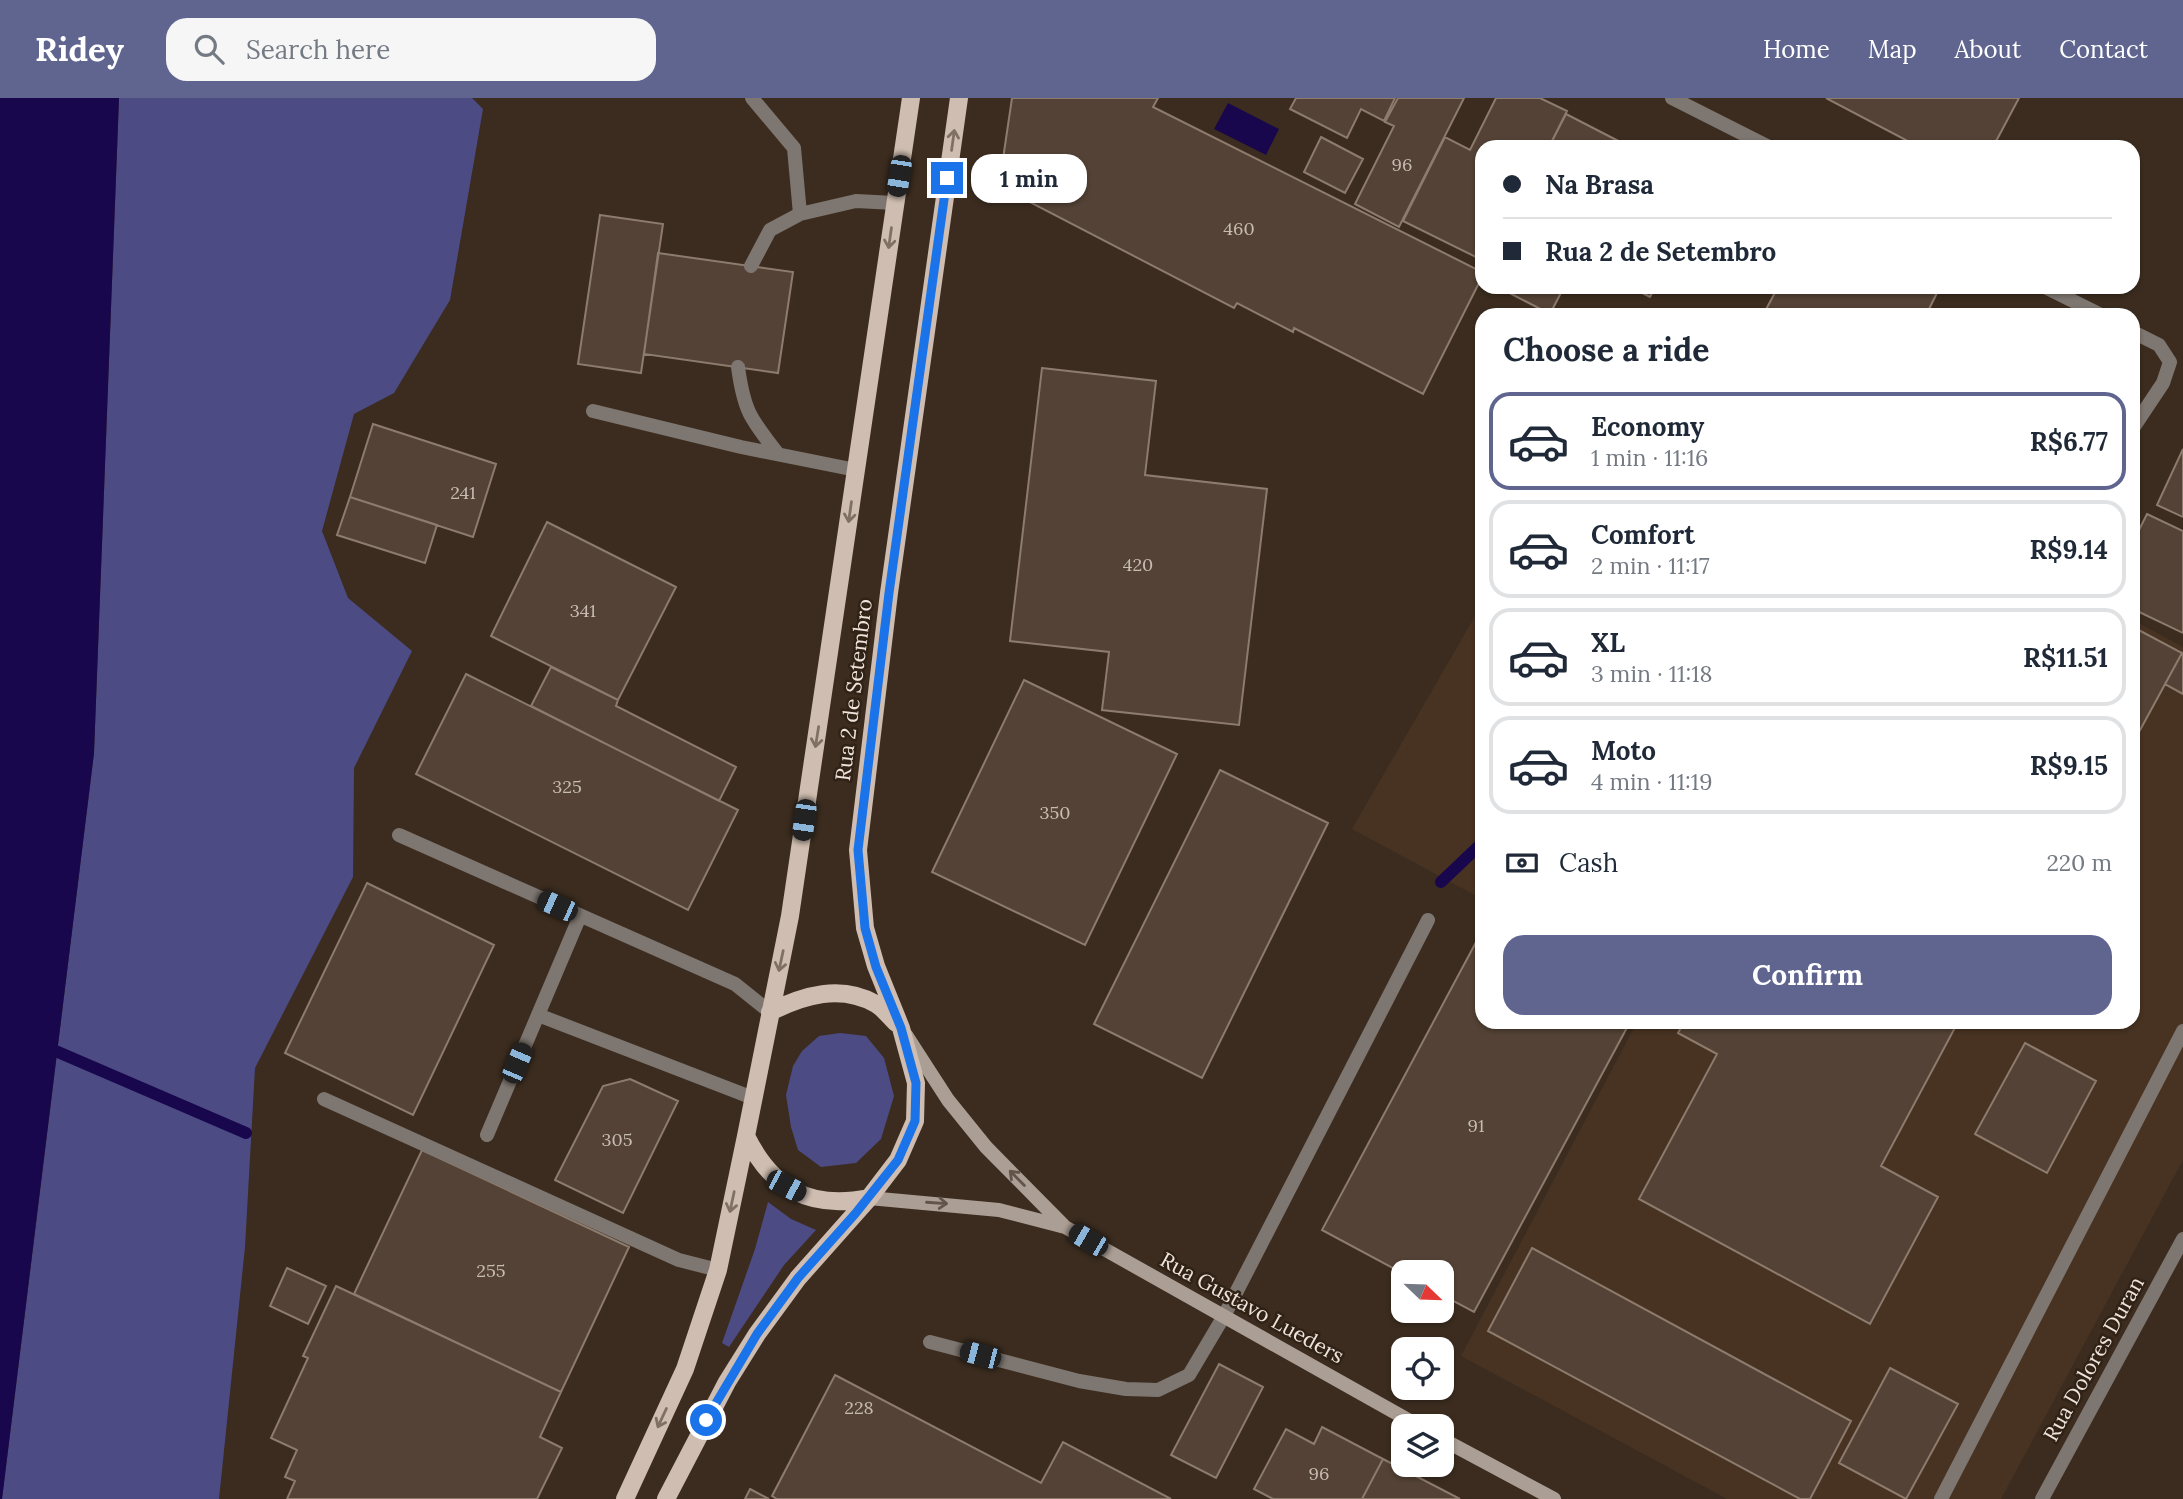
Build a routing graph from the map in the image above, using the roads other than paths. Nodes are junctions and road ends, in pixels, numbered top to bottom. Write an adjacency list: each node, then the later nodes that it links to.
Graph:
1 (752, 98): 7 (street)
2 (911, 98): 6 (main road, Rua 2 de Setembro)
3 (959, 98): 22 (main road, Rua 2 de Setembro, one-way to 3)
4 (1672, 98): 5 (street)
5 (1755, 140)
6 (895, 203): 7 (street); 16 (main road, Rua 2 de Setembro, one-way to 16)
7 (800, 214): 8 (street)
8 (751, 266)
9 (2059, 294): 10 (street)
10 (2087, 308)
11 (2140, 335): 14 (street)
12 (738, 367): 15 (street)
13 (593, 411): 15 (street)
14 (2140, 418)
15 (778, 454): 16 (street)
16 (856, 470): 20 (main road, Rua 2 de Setembro, one-way to 20)
17 (399, 835): 18 (street)
18 (580, 916): 20 (street); 21 (street)
19 (1429, 920): 32 (street)
20 (770, 1012): 22 (main road); 24 (main road, Rua 2 de Setembro)
21 (538, 1015): 24 (street); 26 (street)
22 (901, 1028): 28 (main road, Rua 2 de Setembro); 29 (main road, Rua Gustavo Lueders, one-way to 22)
23 (2183, 1031): 39 (street)
24 (753, 1098): 27 (main road, Rua 2 de Setembro)
25 (324, 1099): 31 (street)
26 (487, 1135)
27 (746, 1136): 28 (main road); 31 (main road, Rua 2 de Setembro, one-way to 31)
28 (869, 1198): 29 (main road, Rua Gustavo Lueders, one-way to 29); 37 (main road, Rua 2 de Setembro)
29 (1065, 1227): 32 (main road, Rua Gustavo Lueders)
30 (2183, 1239): 40 (street, Rua Dolores Duran)
31 (718, 1270): 36 (main road, Rua 2 de Setembro, one-way to 36)
32 (1224, 1316): 33 (street); 34 (main road, Rua Gustavo Lueders)
33 (930, 1342)
34 (1398, 1414)
35 (1454, 1445): 38 (main road)
36 (625, 1499)
37 (666, 1499)
38 (1554, 1499)
39 (1941, 1499)
40 (2042, 1499)

